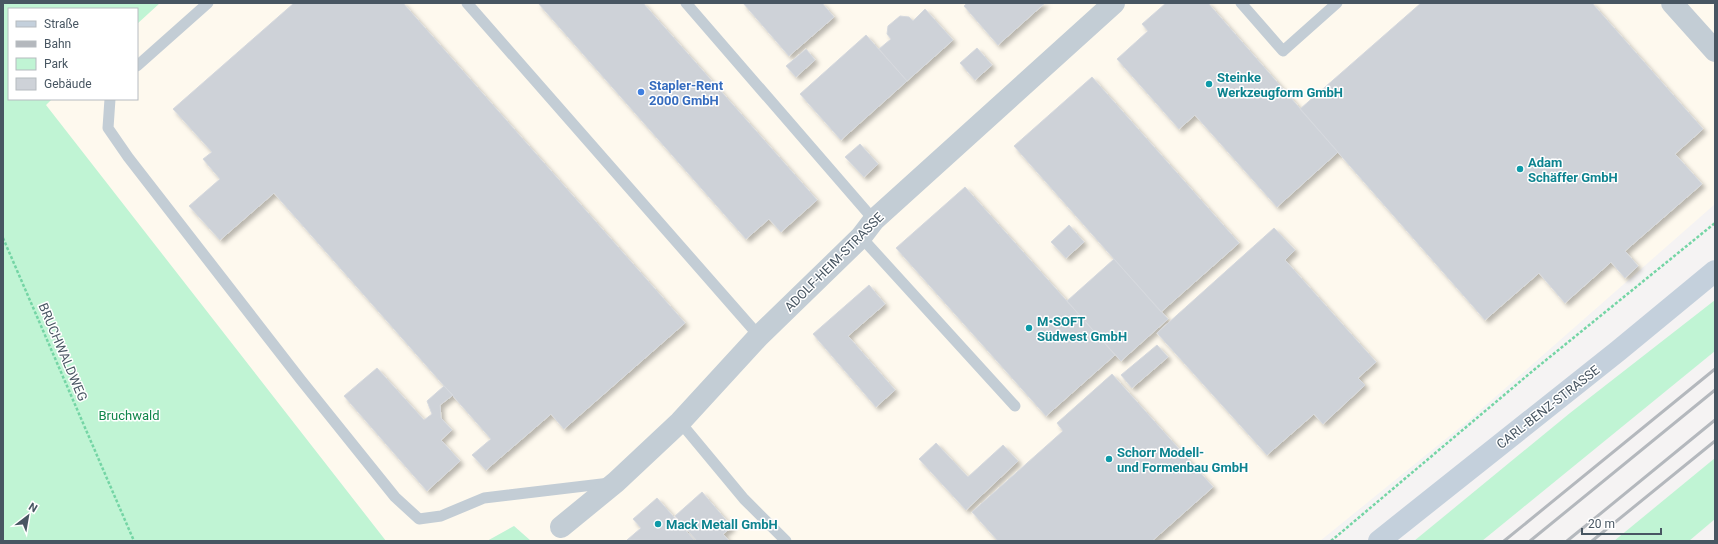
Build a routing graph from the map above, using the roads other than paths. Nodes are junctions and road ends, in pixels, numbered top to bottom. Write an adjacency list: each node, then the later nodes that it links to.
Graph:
1 (208, 3): 9 (lane)
2 (467, 3): 14 (lane)
3 (686, 3): 11 (lane)
4 (1114, 3): 11 (street, ADOLF-HEIM-STRASSE)
5 (1241, 3): 6 (lane)
6 (1337, 3)
7 (1672, 3): 8 (street)
8 (1715, 51)
9 (138, 65)
10 (110, 100): 17 (lane)
11 (874, 220): 12 (street, ADOLF-HEIM-STRASSE)
12 (860, 237): 14 (street, ADOLF-HEIM-STRASSE); 15 (lane)
13 (1715, 271): 20 (street, CARL-BENZ-STRASSE)
14 (759, 336): 16 (street, ADOLF-HEIM-STRASSE)
15 (1014, 406)
16 (680, 422): 17 (street, ADOLF-HEIM-STRASSE); 19 (lane)
17 (616, 482): 18 (street, ADOLF-HEIM-STRASSE)
18 (561, 527)
19 (786, 541)
20 (1379, 541)

